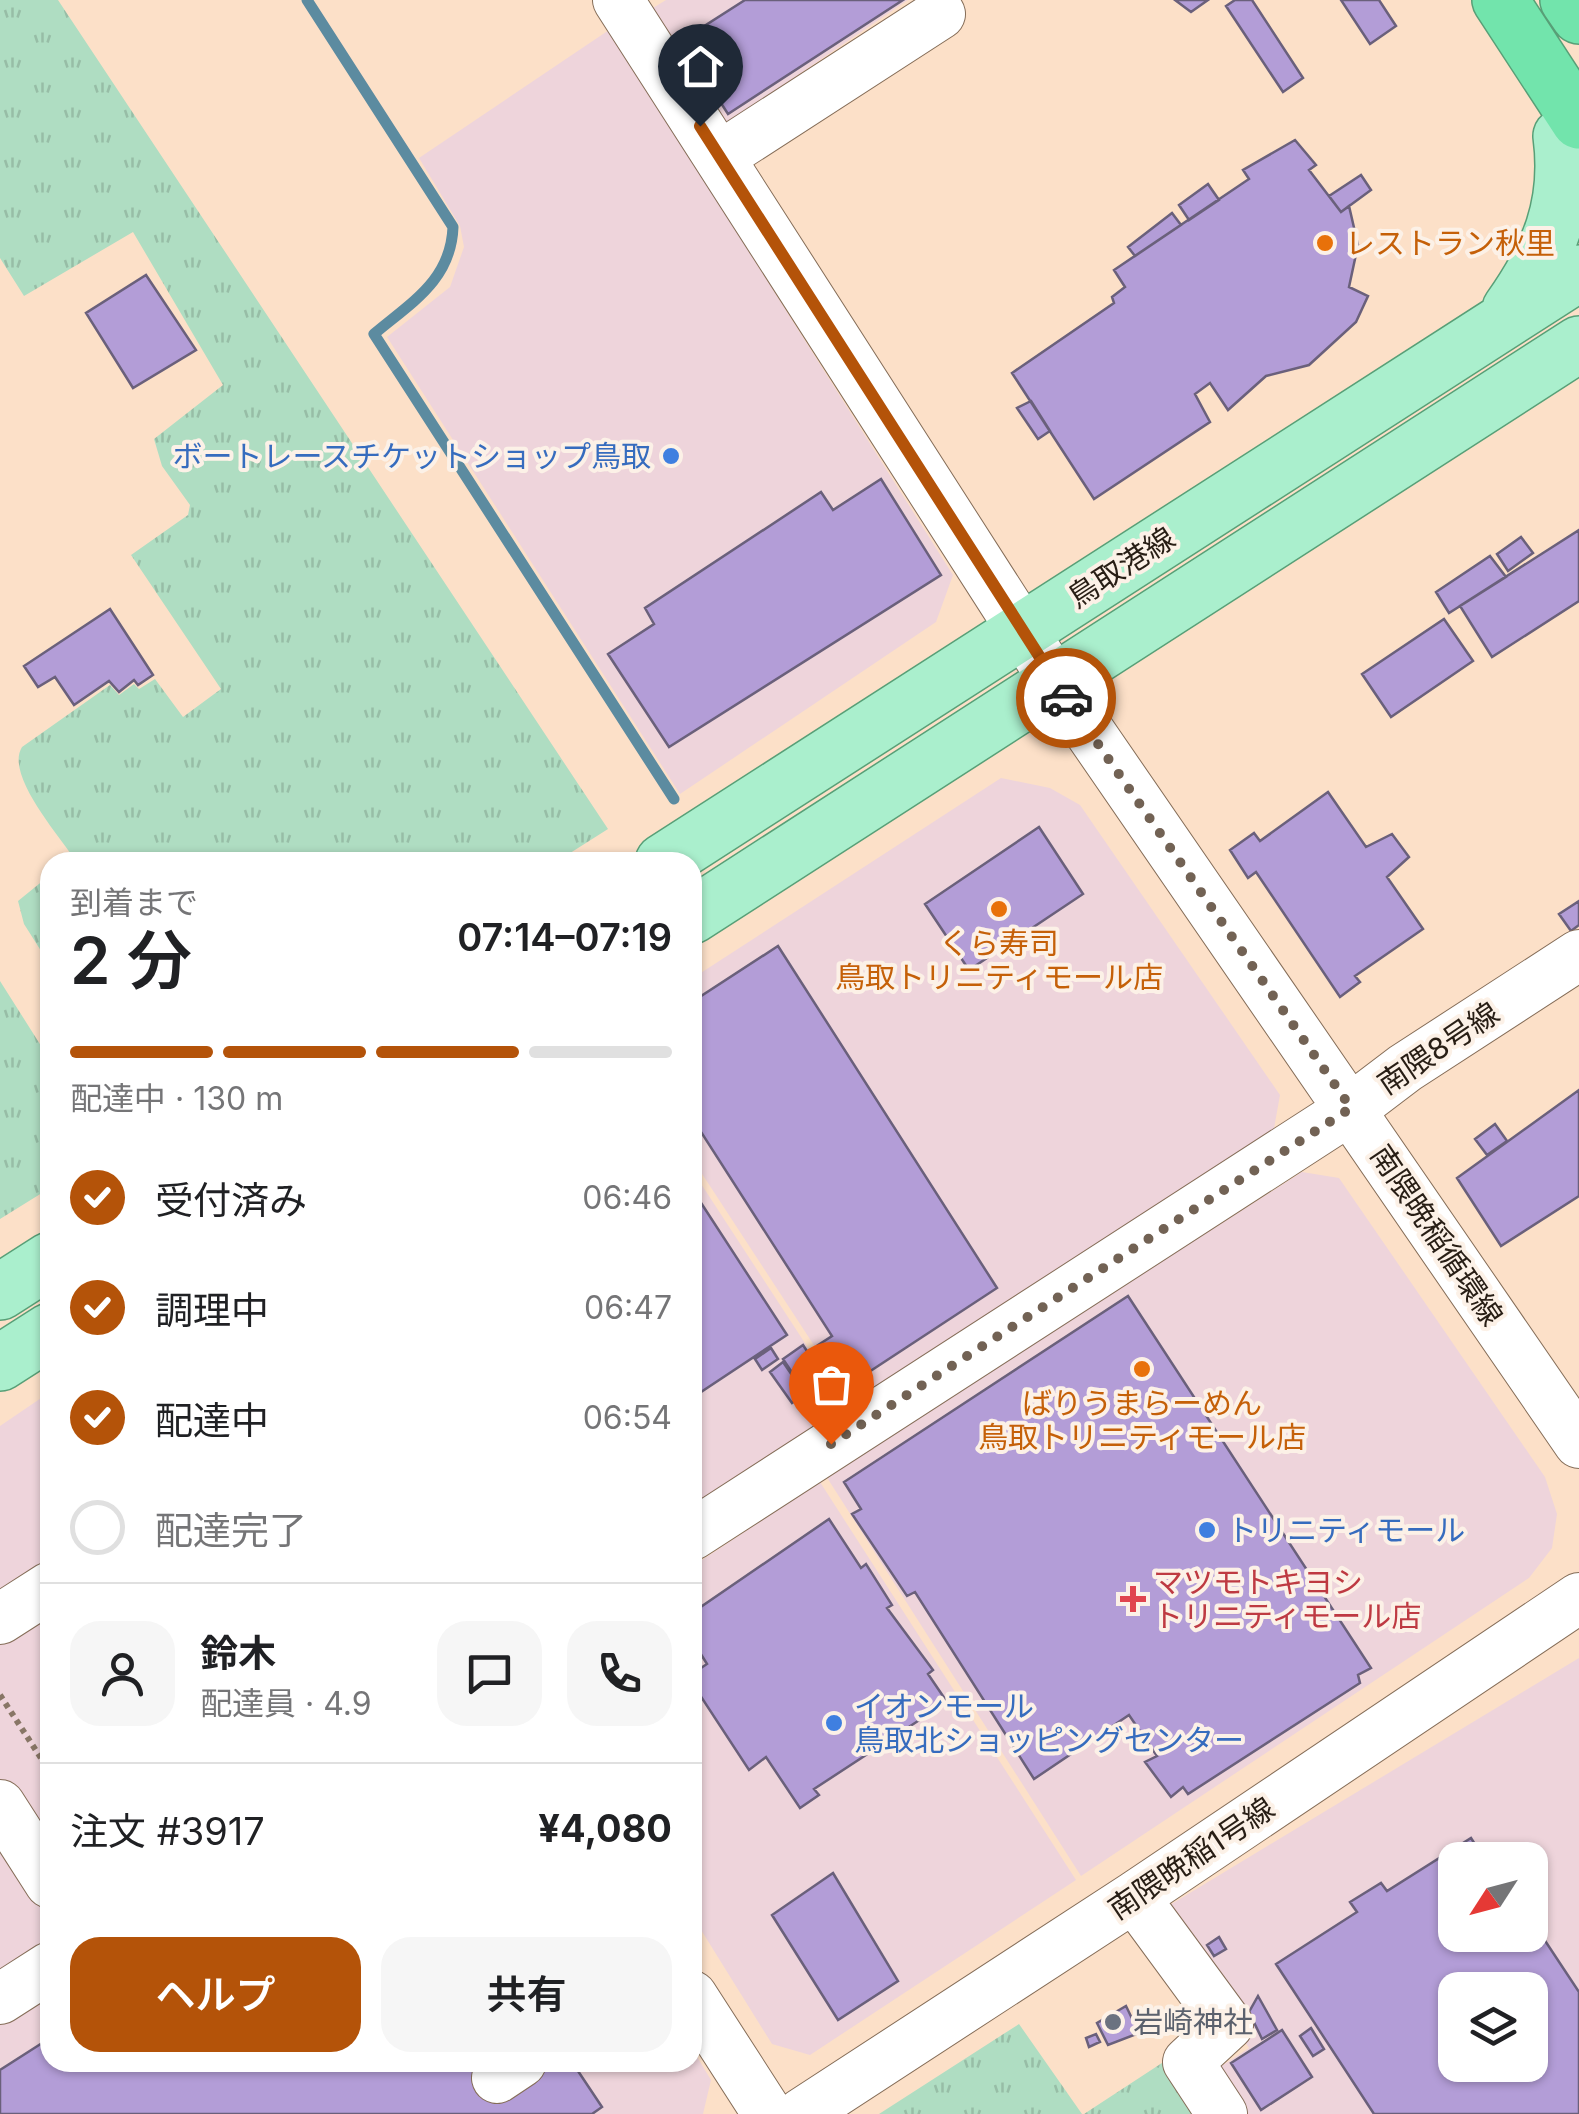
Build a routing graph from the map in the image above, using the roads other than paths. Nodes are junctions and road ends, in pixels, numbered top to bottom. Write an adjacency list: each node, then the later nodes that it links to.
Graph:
1 (1500, 0): 6 (highway)
2 (1568, 0): 5 (highway)
3 (622, 1): 7 (street, 南隈晩稲循環線)
4 (940, 14): 7 (street)
5 (1579, 16)
6 (1570, 128): 9 (main road)
7 (719, 156): 12 (street, 南隈晩稲循環線)
8 (1579, 273): 9 (main road, 鳥取港線)
9 (1499, 324): 12 (main road, 鳥取港線)
10 (1579, 344): 11 (main road, 鳥取港線)
11 (1555, 370): 13 (main road, 鳥取港線)
12 (1022, 631): 13 (street, 南隈晩稲循環線); 14 (main road, 鳥取港線)
13 (1056, 682): 15 (main road, 鳥取港線); 17 (street, 南隈晩稲循環線)
14 (679, 852)
15 (702, 910)
16 (1579, 955): 17 (street, 南隈8号線)
17 (1351, 1108): 22 (street, 南隈晩稲循環線); 23 (street, 南隈8号線)
18 (40, 1266): 19 (main road)
19 (0, 1292)
20 (40, 1337): 21 (main road)
21 (0, 1363)
22 (1579, 1443)
23 (702, 1529)
24 (40, 1593): 26 (street)
25 (1579, 1598): 29 (street, 南隈晩稲1号線)
26 (0, 1619)
27 (0, 1805): 28 (street)
28 (40, 1867)
29 (1134, 1897): 34 (street, 南隈晩稲1号線); 35 (street)
30 (40, 1973): 31 (street)
31 (0, 1999)
32 (702, 2012): 33 (street)
33 (768, 2114)
34 (800, 2114)
35 (1222, 2114)

